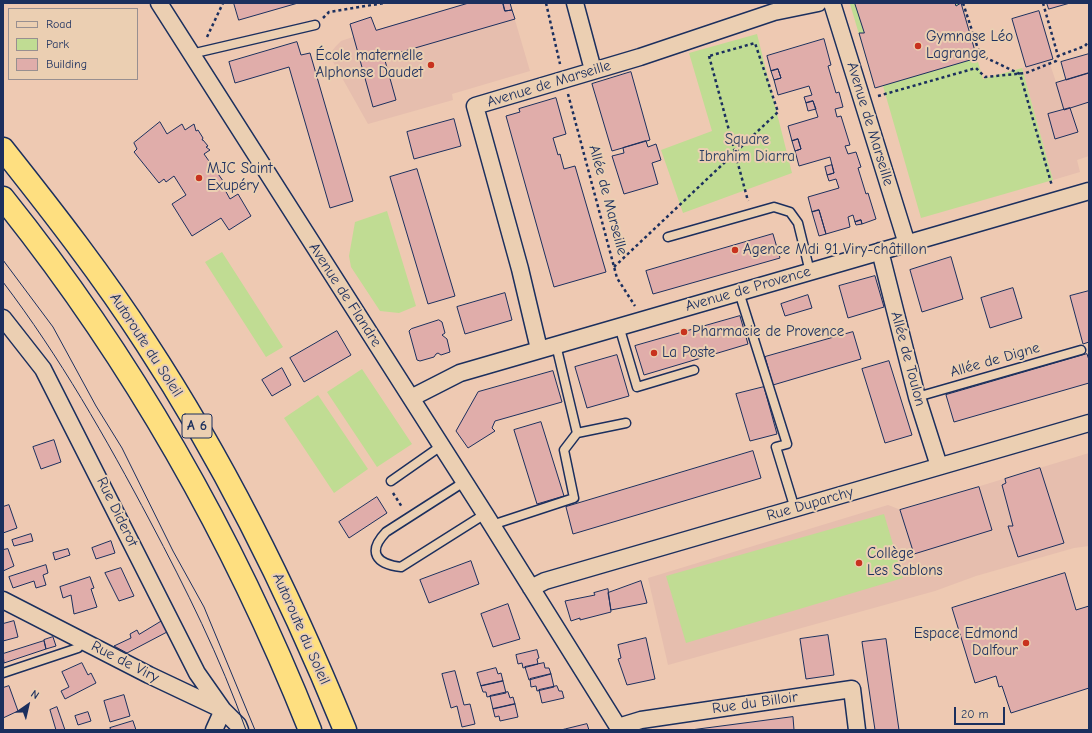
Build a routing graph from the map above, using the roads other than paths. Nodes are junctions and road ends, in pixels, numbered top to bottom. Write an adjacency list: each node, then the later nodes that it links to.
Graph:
1 (159, 3): 6 (street, Avenue de Flandre)
2 (575, 3): 7 (street)
3 (818, 3): 7 (street, Avenue de Marseille)
4 (832, 3): 12 (street, Avenue de Marseille)
5 (315, 25): 6 (lane)
6 (191, 54): 23 (street, Avenue de Flandre)
7 (594, 70): 19 (street, Avenue de Marseille)
8 (3, 149): 42 (highway, Autoroute du Soleil / A 6)
9 (1089, 191): 12 (street, Avenue de Provence)
10 (3, 198): 41 (highway, Autoroute du Soleil / A 6)
11 (668, 237): 14 (lane)
12 (907, 244): 13 (street, Avenue de Provence)
13 (880, 251): 14 (street, Avenue de Provence); 22 (street, Allée de Toulon)
14 (810, 272): 15 (street, Avenue de Provence)
15 (740, 292): 17 (street, Avenue de Provence); 31 (lane)
16 (3, 318): 37 (street, Rue Diderot)
17 (619, 326): 18 (street, Avenue de Provence); 21 (lane)
18 (556, 345): 19 (street, Avenue de Provence); 26 (lane)
19 (539, 349): 23 (street, Avenue de Provence)
20 (1081, 350): 22 (lane, Allée de Digne)
21 (694, 370)
22 (917, 397): 28 (street, Allée de Toulon)
23 (411, 398): 27 (street, Avenue de Flandre)
24 (626, 423): 26 (lane)
25 (1089, 423): 28 (street, Rue Duparchy)
26 (577, 433): 32 (lane)
27 (441, 446): 29 (lane); 30 (street, Avenue de Flandre)
28 (939, 466): 31 (street, Rue Duparchy)
29 (391, 481)
30 (464, 482): 32 (street, Avenue de Flandre); 32 (lane)
31 (795, 509): 33 (street, Rue Duparchy)
32 (489, 520): 33 (street, Avenue de Flandre)
33 (531, 588): 38 (street, Avenue de Flandre)
34 (3, 600): 35 (street, Rue de Viry)
35 (82, 640): 36 (lane); 37 (street, Rue de Viry)
36 (3, 673)
37 (223, 710): 39 (street); 40 (street, Rue de Viry)
38 (619, 728): 43 (street, Rue du Billoir)
39 (214, 730)
40 (240, 730)
41 (310, 730)
42 (345, 730)
43 (858, 730)

